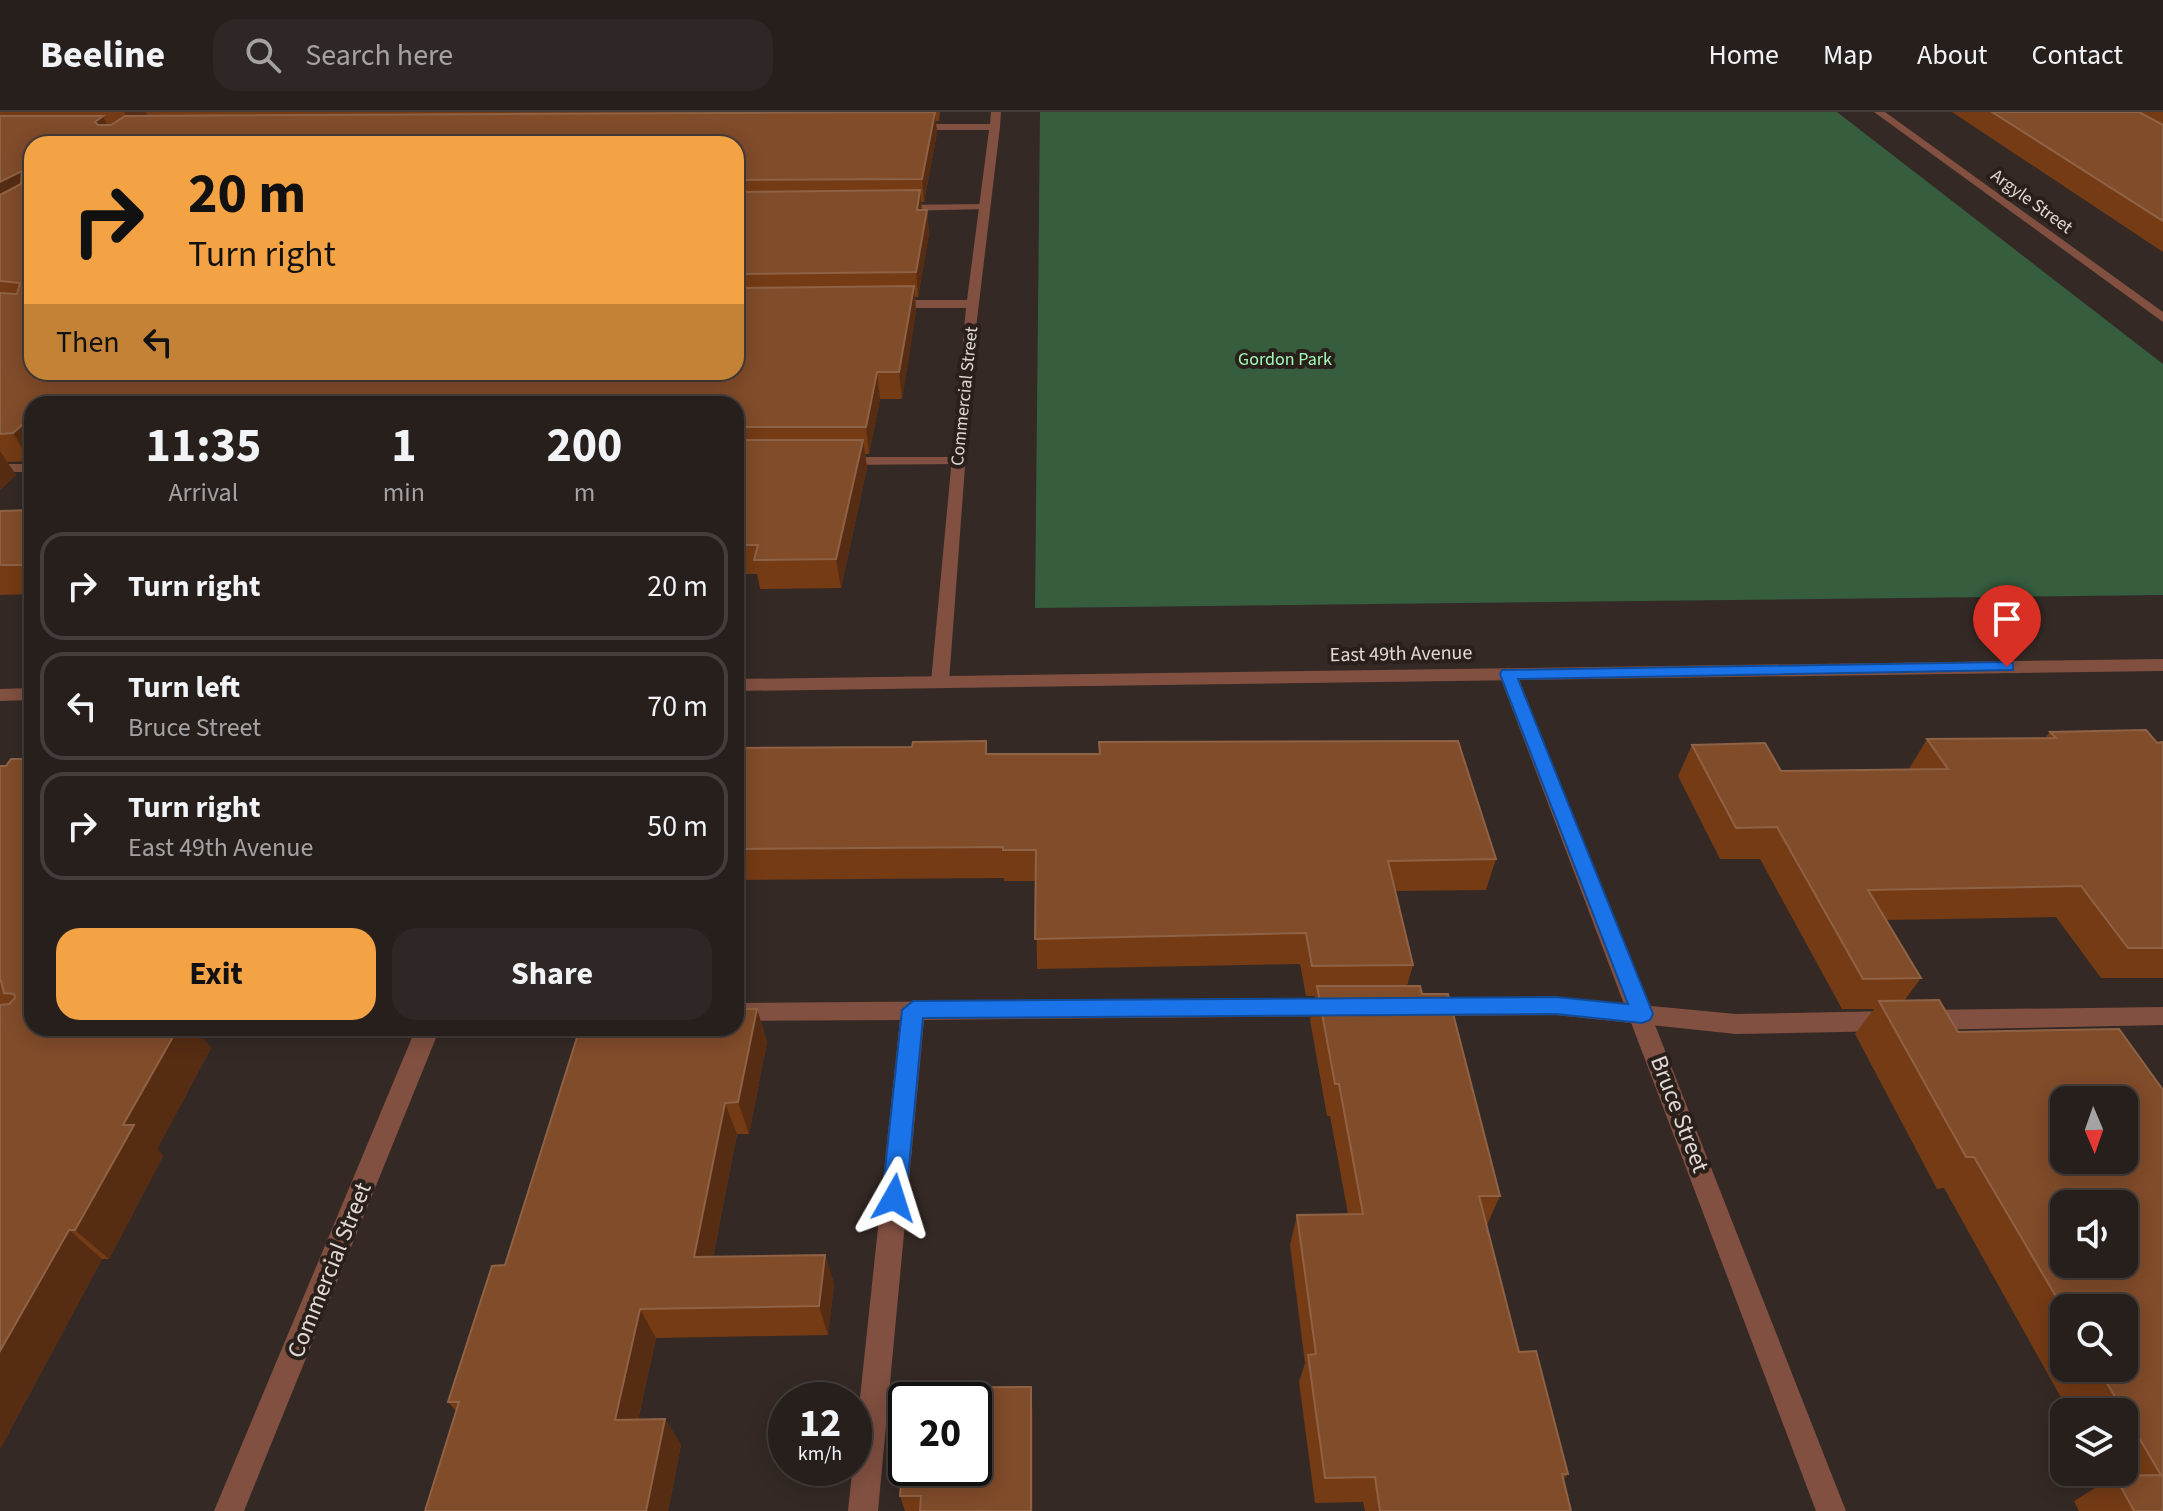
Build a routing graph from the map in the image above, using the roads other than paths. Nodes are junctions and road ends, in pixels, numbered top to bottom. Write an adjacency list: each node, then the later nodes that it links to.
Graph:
1 (1879, 112): 8 (street, Argyle Street)
2 (995, 119): 3 (street); 4 (street, Commercial Street)
3 (906, 127)
4 (986, 207): 5 (street); 7 (street, Commercial Street)
5 (877, 208)
6 (878, 304): 7 (street)
7 (974, 304): 10 (street, Commercial Street)
8 (2163, 318)
9 (831, 461): 10 (street)
10 (957, 461): 15 (street, Commercial Street)
11 (0, 468): 12 (street)
12 (24, 468)
13 (2163, 665): 14 (street, East 49th Avenue)
14 (1508, 674): 15 (street, East 49th Avenue); 23 (street, Bruce Street)
15 (940, 682): 16 (street, East 49th Avenue)
16 (744, 685)
17 (24, 694): 18 (street)
18 (0, 695)
19 (1368, 1007): 21 (street)
20 (1399, 1007): 23 (street)
21 (913, 1010): 22 (street); 27 (street)
22 (744, 1012)
23 (1642, 1014): 24 (street); 28 (street, Bruce Street)
24 (2163, 1016)
25 (425, 1036): 26 (street, Commercial Street)
26 (229, 1511)
27 (863, 1511)
28 (1831, 1511)

